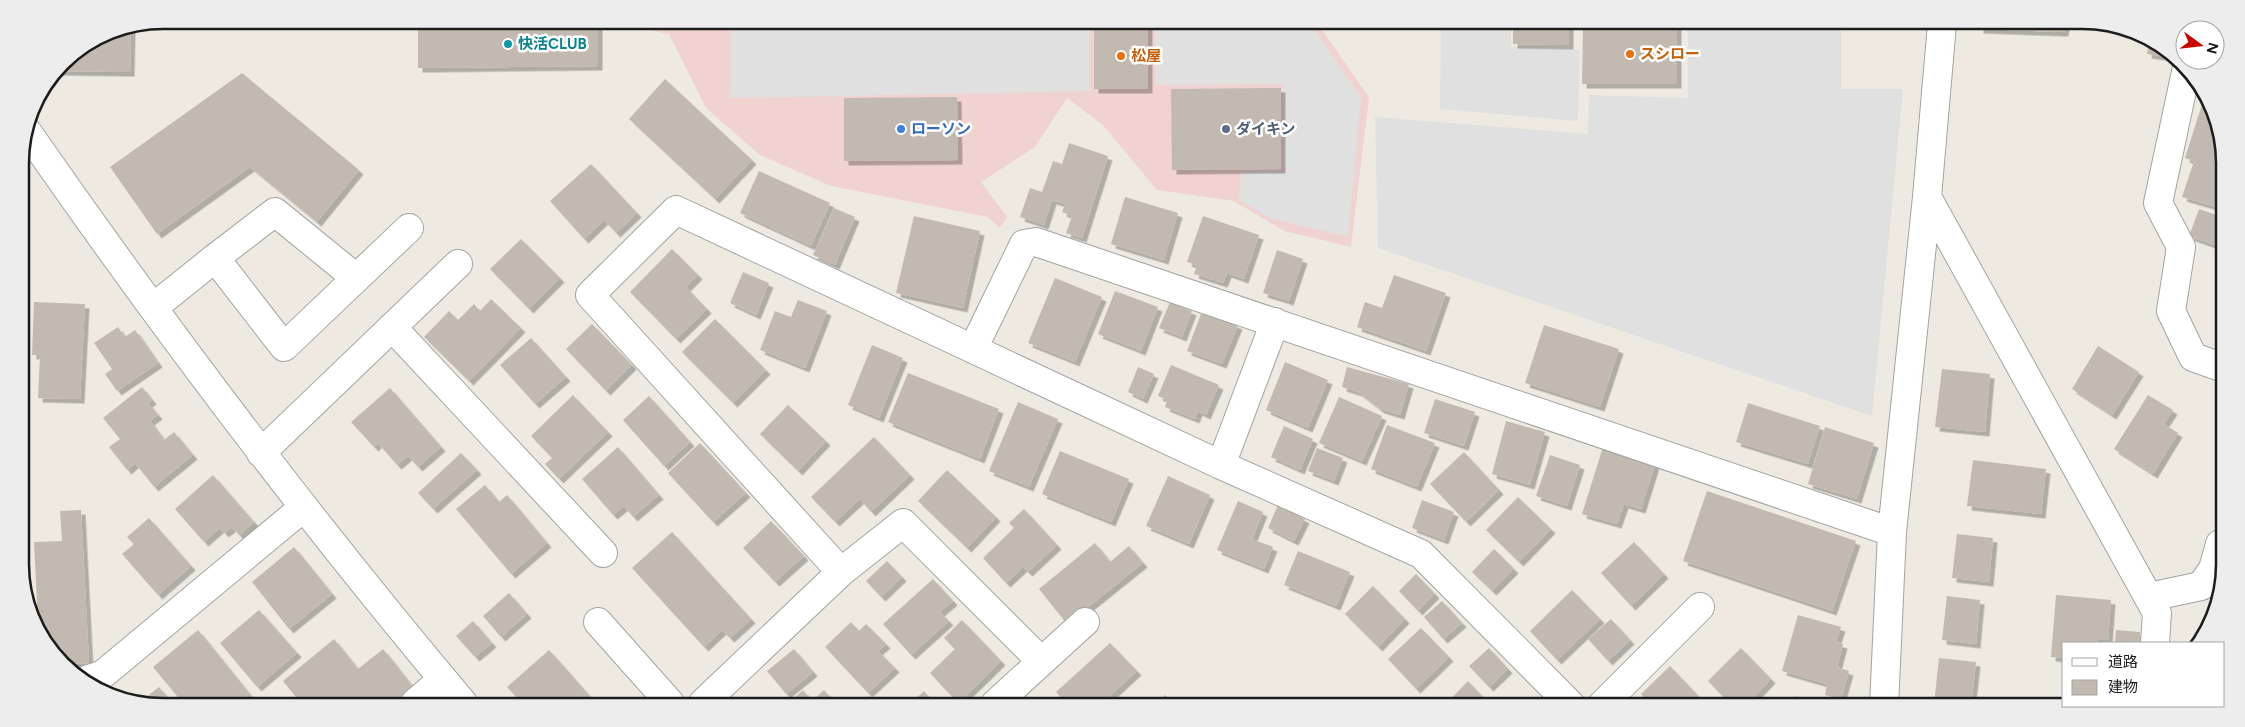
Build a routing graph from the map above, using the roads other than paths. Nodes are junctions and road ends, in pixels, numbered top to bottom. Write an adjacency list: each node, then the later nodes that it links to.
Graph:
1 (1942, 29): 4 (street)
2 (2185, 77): 13 (street)
3 (31, 137): 9 (street)
4 (1928, 197): 17 (street); 21 (street)
5 (409, 228): 8 (street)
6 (216, 258): 8 (street); 8 (street); 9 (street)
7 (458, 264): 11 (street)
8 (356, 278)
9 (154, 307): 14 (street)
10 (1275, 322): 12 (street); 15 (street); 17 (street)
11 (392, 327): 14 (street); 18 (street)
12 (973, 349): 15 (street); 20 (street)
13 (2216, 365)
14 (261, 453): 16 (street)
15 (1221, 464): 34 (street)
16 (304, 507): 27 (street); 28 (street)
17 (1892, 532): 36 (street)
18 (603, 553)
19 (2216, 558): 21 (street)
20 (841, 572): 26 (street); 32 (street)
21 (2149, 597): 25 (street)
22 (1700, 607): 35 (street)
23 (598, 622): 31 (street)
24 (1085, 622): 26 (street)
25 (2155, 642)
26 (1041, 661): 33 (street)
27 (93, 678)
28 (443, 679): 29 (street); 30 (street)
29 (421, 698)
30 (459, 698)
31 (666, 698)
32 (708, 698)
33 (1001, 698)
34 (1563, 698)
35 (1609, 698)
36 (1884, 698)

